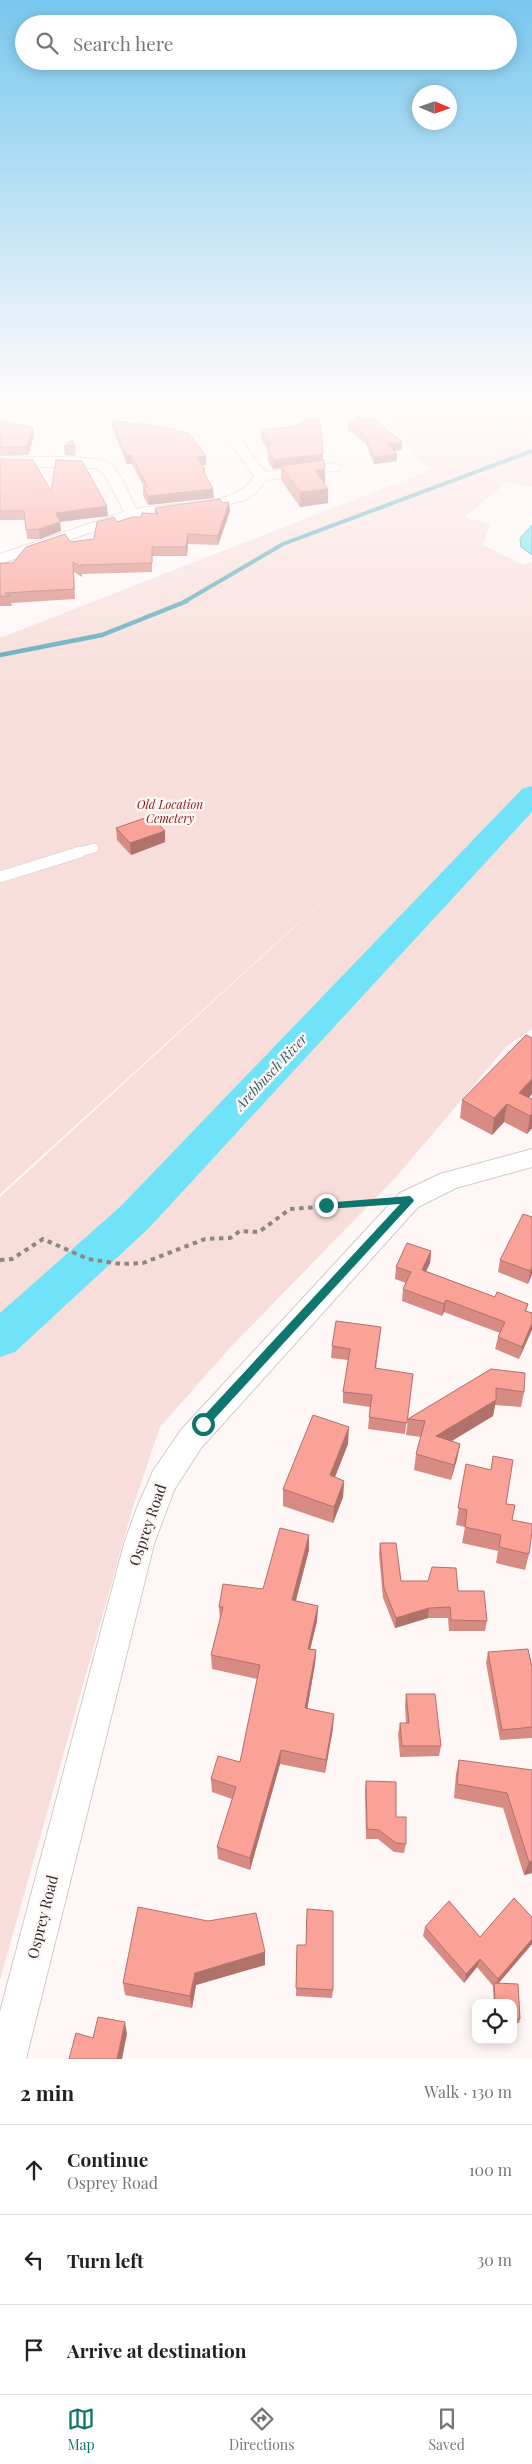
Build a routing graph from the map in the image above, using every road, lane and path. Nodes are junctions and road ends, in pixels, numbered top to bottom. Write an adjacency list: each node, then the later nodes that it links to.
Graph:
1 (122, 498): 3 (street)
2 (238, 498): 3 (street)
3 (132, 514): 4 (street)
4 (0, 559)
5 (94, 848): 6 (lane)
6 (0, 877)
7 (532, 1158): 8 (street, Osprey Road)
8 (410, 1200): 9 (path); 10 (street, Osprey Road)
9 (0, 1260)
10 (7, 2059)

